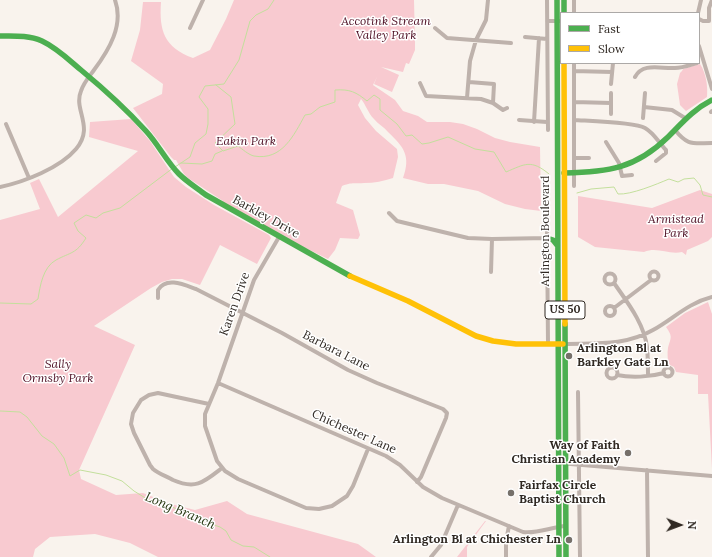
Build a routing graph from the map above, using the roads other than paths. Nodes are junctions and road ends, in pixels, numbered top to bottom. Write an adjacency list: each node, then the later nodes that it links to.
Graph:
1 (115, 0): 34 (street)
2 (204, 0): 16 (street)
3 (488, 0): 22 (street)
4 (547, 0): 14 (street)
5 (557, 0): 15 (main road, Arlington Boulevard / US 50)
6 (564, 0): 10 (main road)
7 (574, 0): 11 (street)
8 (701, 0): 12 (street)
9 (712, 0): 13 (street)
10 (564, 12)
11 (574, 12)
12 (698, 12)
13 (700, 19)
14 (547, 21): 15 (street); 21 (street)
15 (559, 21): 77 (main road, Arlington Boulevard / US 50)
16 (190, 28)
17 (435, 28): 22 (street)
18 (0, 36): 34 (main road, Barkley Drive)
19 (525, 37): 20 (street)
20 (539, 38): 21 (street); 54 (street)
21 (547, 39): 55 (street)
22 (476, 40): 23 (street); 36 (street)
23 (511, 43)
24 (700, 49): 25 (street)
25 (704, 61): 26 (street); 39 (street)
26 (700, 62)
27 (564, 64): 66 (main road, Arlington Boulevard / US 50)
28 (574, 64): 32 (street)
29 (613, 64): 33 (street)
30 (693, 64): 31 (street)
31 (657, 65): 35 (street)
32 (574, 71): 33 (street); 44 (street)
33 (612, 72): 38 (street)
34 (90, 76): 69 (street); 74 (main road, Barkley Drive)
35 (635, 77)
36 (469, 82): 42 (street); 45 (street)
37 (420, 83): 42 (street)
38 (612, 84)
39 (712, 89)
40 (611, 93): 46 (street)
41 (645, 94): 47 (street)
42 (467, 98): 45 (street)
43 (712, 100): 51 (main road)
44 (574, 102): 46 (street); 53 (street)
45 (493, 103): 48 (street)
46 (611, 103): 49 (street)
47 (644, 107): 50 (street); 51 (street)
48 (507, 108)
49 (611, 114)
50 (643, 118)
51 (685, 118): 58 (main road)
52 (519, 120): 54 (street)
53 (574, 120): 61 (street); 62 (street)
54 (534, 122): 55 (street)
55 (547, 122): 57 (street)
56 (6, 124): 69 (street)
57 (548, 130)
58 (674, 130): 60 (street); 61 (main road)
59 (606, 142): 65 (street)
60 (712, 143)
61 (660, 145): 64 (street); 65 (main road)
62 (574, 158): 63 (street); 67 (street)
63 (589, 158)
64 (656, 161)
65 (620, 168): 67 (main road); 68 (street)
66 (564, 173): 67 (main road); 89 (main road, Arlington Boulevard / US 50)
67 (575, 173): 70 (street)
68 (632, 175)
69 (29, 178): 71 (street)
70 (574, 186)
71 (0, 188)
72 (389, 213): 76 (street)
73 (546, 230): 75 (street)
74 (278, 237): 85 (street, Karen Drive); 87 (main road, Barkley Drive)
75 (547, 238): 76 (street); 77 (main road); 87 (street)
76 (492, 239): 78 (street)
77 (557, 245): 88 (main road, Arlington Boulevard / US 50)
78 (491, 272)
79 (651, 280): 83 (street)
80 (614, 283): 83 (street)
81 (712, 297): 86 (street)
82 (158, 298): 85 (street, Barbara Lane)
83 (626, 300): 84 (street); 86 (street)
84 (614, 308)
85 (241, 313): 93 (street, Karen Drive); 103 (street, Barbara Lane)
86 (644, 335): 89 (street); 92 (street)
87 (548, 344): 88 (main road, Barkley Drive)
88 (558, 344): 89 (main road, Barkley Drive); 97 (main road, Arlington Boulevard / US 50)
89 (565, 344): 98 (main road, Arlington Boulevard / US 50)
90 (664, 373): 92 (street)
91 (617, 374): 92 (street)
92 (648, 376)
93 (218, 383): 95 (street, Karen Drive); 96 (street, Chichester Lane)
94 (578, 392): 99 (street)
95 (209, 404): 100 (street, Karen Drive); 100 (street)
96 (368, 448): 100 (street); 103 (street, Chichester Lane)
97 (559, 463): 98 (street); 107 (main road, Arlington Boulevard / US 50)
98 (566, 464): 99 (street); 106 (main road, Arlington Boulevard / US 50)
99 (580, 466): 101 (street); 112 (street)
100 (222, 468)
101 (647, 470): 102 (street); 113 (street)
102 (712, 476)
103 (417, 482): 104 (street, Chichester Lane)
104 (458, 505): 105 (street, Chichester Lane); 108 (street)
105 (509, 526): 107 (street, Chichester Lane); 109 (street)
106 (566, 526): 107 (street, Chichester Lane); 111 (main road, Arlington Boulevard / US 50)
107 (559, 527): 110 (main road, Arlington Boulevard / US 50)
108 (431, 557)
109 (506, 557)
110 (559, 557)
111 (566, 557)
112 (580, 557)
113 (648, 557)

